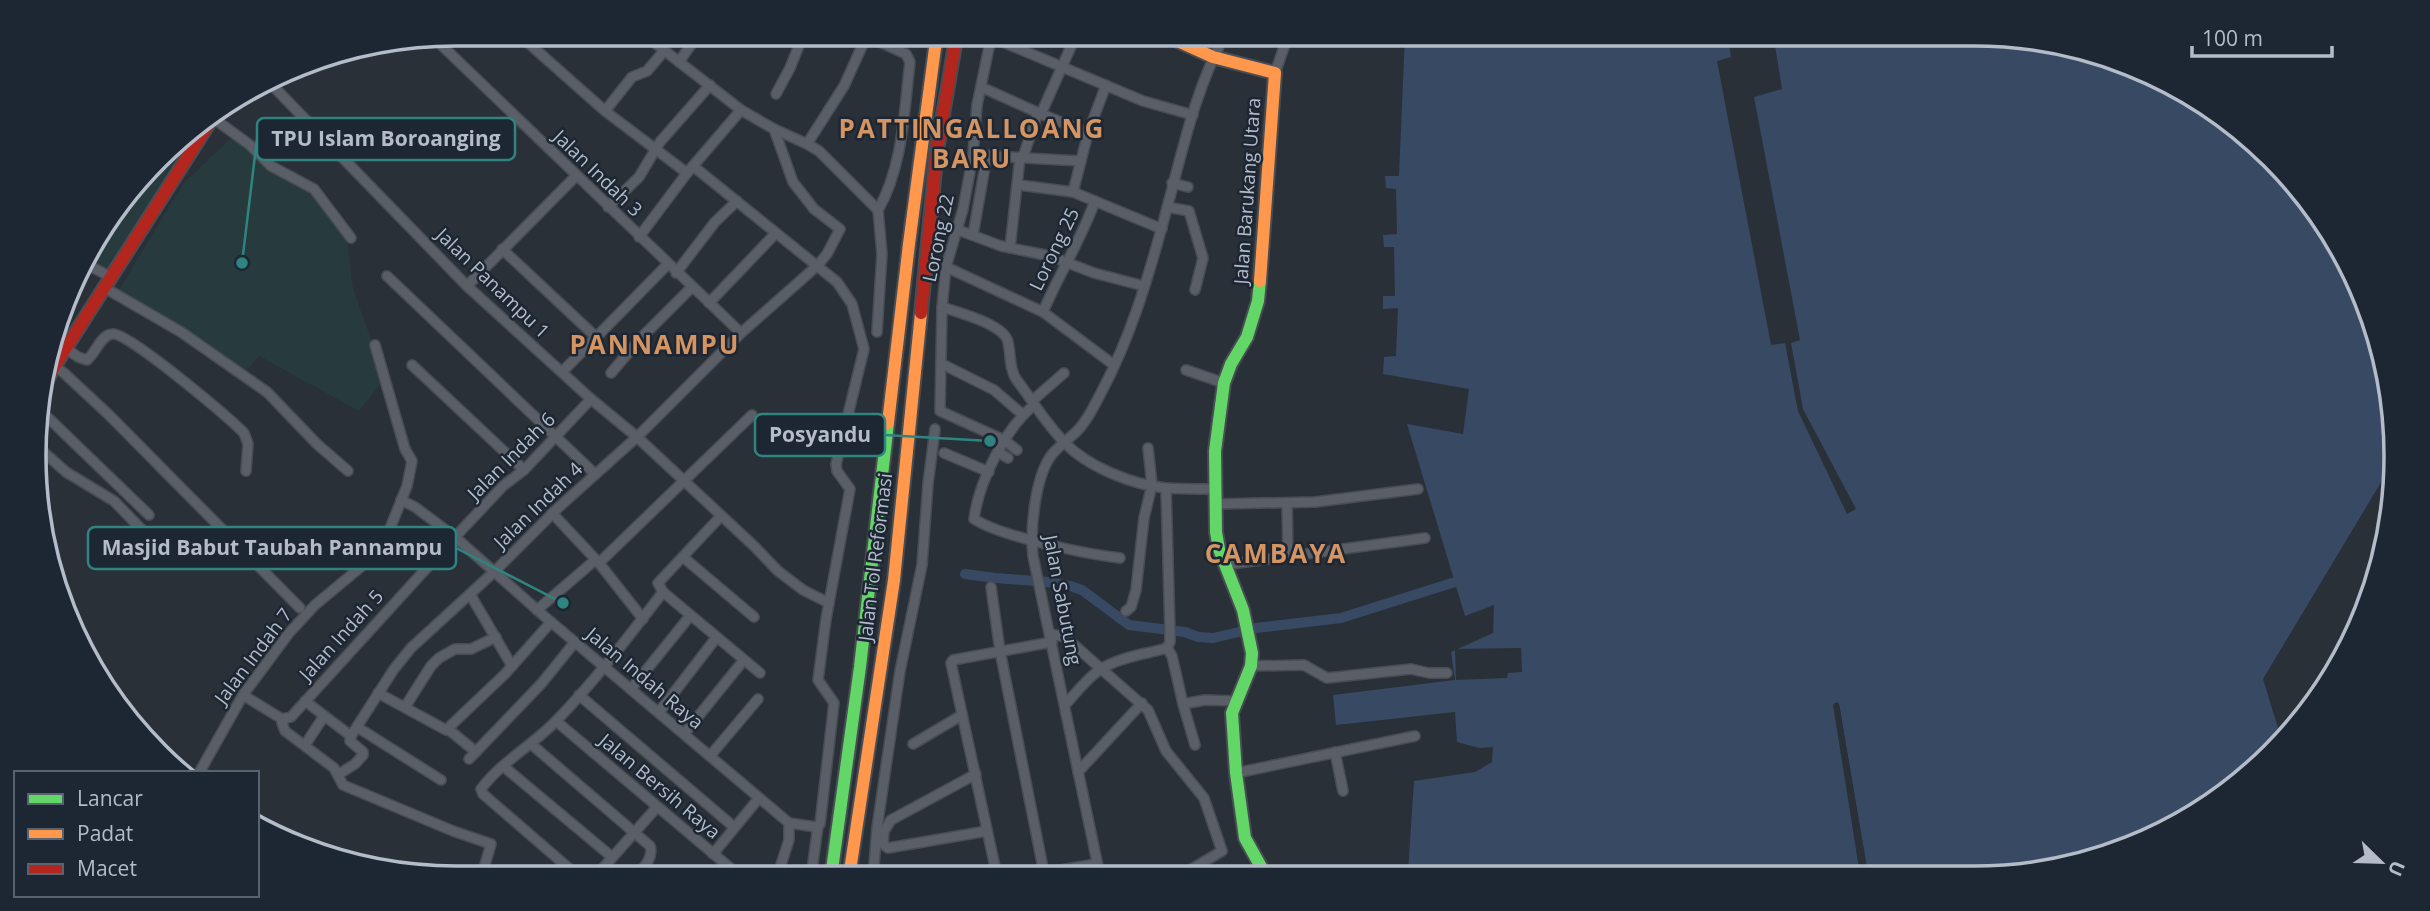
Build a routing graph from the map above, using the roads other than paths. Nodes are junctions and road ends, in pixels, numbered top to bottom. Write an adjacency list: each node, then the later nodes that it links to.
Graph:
1 (442, 46): 41 (street, Jalan Indah 3)
2 (532, 46): 27 (street)
3 (658, 46): 16 (street)
4 (690, 46): 18 (street)
5 (799, 46): 25 (street)
6 (863, 46): 34 (street)
7 (890, 46): 50 (street)
8 (935, 46): 207 (main road, Jalan Tol Reformasi)
9 (955, 46): 208 (main road, Jalan Tol Reformasi)
10 (990, 46): 23 (street, Lorong 22)
11 (1016, 46): 19 (street)
12 (1071, 46): 19 (street)
13 (1189, 46): 17 (main road)
14 (1219, 46): 17 (street, Jalan Sabutung)
15 (1284, 46): 20 (street)
16 (664, 51): 18 (street); 27 (street)
17 (1213, 57): 20 (main road); 29 (street, Jalan Sabutung)
18 (679, 62): 21 (street)
19 (1061, 67): 22 (street); 28 (street)
20 (1275, 73): 88 (main road, Jalan Barukang Utara)
21 (710, 85): 26 (street); 35 (street)
22 (1106, 85): 29 (street); 32 (street)
23 (981, 87): 28 (street); 36 (street, Lorong 22)
24 (275, 88): 67 (street, Jalan Panampu 1)
25 (776, 94)
26 (741, 110): 31 (street); 40 (street)
27 (605, 111): 35 (street)
28 (1039, 113): 32 (street); 38 (street)
29 (1193, 115): 42 (street, Jalan Sabutung)
30 (214, 124): 56 (street)
31 (774, 129): 34 (street); 61 (street, Jalan Indah 4)
32 (1088, 133): 39 (street)
33 (199, 136): 66 (main road)
34 (807, 144): 50 (street)
35 (655, 150): 40 (street); 48 (street)
36 (972, 155): 37 (street); 52 (street, Lorong 22)
37 (987, 155): 38 (street); 54 (street)
38 (1021, 157): 39 (street); 43 (street)
39 (1081, 161): 45 (street)
40 (690, 169): 46 (street); 55 (street)
41 (576, 176): 48 (street, Jalan Indah 3); 58 (street)
42 (1172, 183): 44 (street); 49 (street, Jalan Sabutung)
43 (1018, 185): 45 (street); 57 (street)
44 (1188, 187)
45 (1073, 191): 47 (street)
46 (737, 201): 53 (street); 64 (street)
47 (1096, 201): 51 (street); 59 (street, Lorong 25)
48 (608, 207): 55 (street, Jalan Indah 3)
49 (1167, 207): 51 (street, Jalan Sabutung); 70 (street)
50 (878, 210): 74 (street)
51 (1162, 229): 68 (street, Jalan Sabutung)
52 (958, 230): 54 (street); 62 (street, Lorong 22)
53 (776, 233): 61 (street); 71 (street)
54 (973, 235): 57 (street)
55 (639, 237): 60 (street, Jalan Indah 3)
56 (351, 239)
57 (1010, 248): 59 (street)
58 (502, 249): 67 (street); 76 (street)
59 (1065, 263): 68 (street); 73 (street, Lorong 25)
60 (668, 264): 64 (street, Jalan Indah 3); 76 (street)
61 (818, 265): 75 (street, Jalan Indah 4); 134 (street)
62 (946, 267): 72 (street, Lorong 22); 73 (street)
63 (91, 268): 66 (street)
64 (676, 273): 69 (street, Jalan Indah 3)
65 (387, 276): 95 (street)
66 (108, 282): 78 (main road); 107 (street)
67 (467, 286): 85 (street, Jalan Panampu 1)
68 (1144, 286): 82 (street, Jalan Sabutung)
69 (692, 287): 71 (street, Jalan Indah 3); 86 (street)
70 (1195, 290)
71 (709, 303): 75 (street, Jalan Indah 3)
72 (942, 307): 80 (street, Lorong 22); 90 (street)
73 (1043, 312): 82 (street)
74 (877, 331)
75 (741, 333): 96 (street, Jalan Indah 4)
76 (596, 337): 85 (street)
77 (375, 345): 115 (street, Jalan Indah 7)
78 (67, 349): 79 (main road); 106 (street)
79 (57, 359)
80 (942, 364): 91 (street); 97 (street, Lorong 22)
81 (412, 365): 105 (street)
82 (1114, 365): 98 (street, Jalan Sabutung)
83 (55, 367): 135 (street)
84 (1186, 370): 88 (street)
85 (562, 372): 89 (street, Jalan Panampu 1)
86 (611, 373)
87 (1064, 373): 90 (street)
88 (1224, 383): 113 (main road, Jalan Barukang Utara)
89 (591, 399): 95 (street, Jalan Indah 6); 96 (street, Jalan Panampu 1)
90 (1031, 400): 91 (street); 98 (street)
91 (1023, 414): 97 (street)
92 (752, 415): 110 (street)
93 (47, 417): 119 (street)
94 (935, 429): 209 (street)
95 (556, 437): 105 (street, Jalan Indah 6); 109 (street)
96 (637, 437): 109 (street, Jalan Indah 4); 110 (street, Jalan Panampu 1)
97 (1004, 440): 100 (street); 101 (street)
98 (1064, 443): 111 (street); 124 (street, Jalan Sabutung)
99 (1148, 448): 111 (street)
100 (1017, 450)
101 (998, 452): 104 (street); 108 (street)
102 (944, 453): 108 (street)
103 (46, 454): 121 (street)
104 (1008, 458)
105 (524, 470): 122 (street, Jalan Indah 6)
106 (246, 471)
107 (348, 471)
108 (989, 472): 124 (street)
109 (595, 474): 118 (street, Jalan Indah 4)
110 (683, 481): 120 (street, Jalan Panampu 1); 128 (street)
111 (1152, 485): 112 (street); 137 (street)
112 (1166, 488): 113 (street); 146 (street)
113 (1215, 489): 117 (main road, Jalan Barukang Utara)
114 (1418, 489): 116 (street)
115 (401, 500): 122 (street, Jalan Indah Raya); 157 (street, Jalan Indah 7)
116 (1287, 503): 117 (street); 125 (street)
117 (1216, 504): 129 (main road, Jalan Barukang Utara)
118 (552, 513): 128 (street); 130 (street, Jalan Indah 4)
119 (149, 515)
120 (721, 516): 126 (street); 134 (street, Jalan Panampu 1)
121 (147, 535)
122 (455, 537): 130 (street, Jalan Indah Raya); 160 (street, Jalan Indah 5)
123 (1425, 538): 125 (street)
124 (1031, 539): 127 (street); 144 (street, Jalan Sabutung)
125 (1288, 555): 129 (street)
126 (684, 557): 132 (street); 139 (street)
127 (1120, 558)
128 (597, 562): 136 (street); 140 (street)
129 (1224, 565): 150 (main road, Jalan Barukang Utara)
130 (495, 571): 133 (street, Jalan Indah 4); 136 (street, Jalan Indah Raya)
131 (991, 587): 147 (street)
132 (663, 592): 138 (street); 140 (street)
133 (470, 594): 142 (street); 156 (street, Jalan Indah 4)
134 (829, 603): 193 (street)
135 (300, 608)
136 (537, 610): 141 (street, Jalan Indah Raya)
137 (1126, 611)
138 (690, 616): 143 (street); 155 (street)
139 (754, 617)
140 (643, 619): 151 (street)
141 (551, 622): 145 (street, Jalan Indah Raya); 149 (street)
142 (496, 637): 149 (street); 165 (street)
143 (716, 638): 148 (street); 166 (street)
144 (1052, 638): 147 (street); 152 (street); 164 (street, Jalan Sabutung)
145 (575, 642): 151 (street, Jalan Indah Raya); 172 (street)
146 (1167, 648): 152 (street); 163 (street)
147 (1000, 651): 167 (street); 211 (street)
148 (743, 661): 153 (street); 173 (street)
149 (512, 666): 172 (street)
150 (1251, 666): 154 (street); 161 (main road, Jalan Barukang Utara)
151 (604, 667): 155 (street, Jalan Indah Raya); 158 (street)
152 (1101, 669): 162 (street); 164 (street)
153 (760, 673)
154 (1447, 673)
155 (631, 689): 166 (street, Jalan Indah Raya)
156 (379, 692): 165 (street); 171 (street, Jalan Indah 4)
157 (243, 695): 169 (street); 183 (street, Jalan Indah 7)
158 (579, 695): 170 (street); 194 (street)
159 (758, 699): 181 (street)
160 (305, 701): 168 (street); 169 (street, Jalan Indah 5)
161 (1236, 701): 163 (street); 185 (main road, Jalan Barukang Utara)
162 (1142, 704): 184 (street); 213 (street)
163 (1183, 704): 179 (street)
164 (1065, 705): 184 (street, Jalan Sabutung)
165 (405, 707): 172 (street)
166 (659, 712): 173 (street, Jalan Indah Raya)
167 (962, 715): 177 (street); 187 (street)
168 (324, 716): 174 (street); 178 (street)
169 (285, 719): 178 (street)
170 (556, 721): 176 (street); 191 (street, Jalan Bersih Raya)
171 (357, 727): 174 (street, Jalan Indah 4); 188 (street)
172 (448, 729)
173 (684, 734): 181 (street, Jalan Indah Raya)
174 (351, 736): 186 (street)
175 (1415, 736): 180 (street)
176 (531, 744): 182 (street); 196 (street)
177 (913, 744)
178 (305, 745): 186 (street)
179 (1195, 745)
180 (1335, 752): 185 (street); 189 (street)
181 (710, 756): 190 (street, Jalan Indah Raya)
182 (503, 766): 198 (street); 201 (street)
183 (200, 771)
184 (1078, 772): 199 (street, Jalan Sabutung)
185 (1236, 773): 214 (main road, Jalan Barukang Utara)
186 (339, 774): 200 (street)
187 (976, 774): 195 (street); 195 (street)
188 (441, 780)
189 (1343, 792)
190 (759, 798): 192 (street, Jalan Indah Raya); 194 (street)
191 (657, 807): 196 (street); 197 (street, Jalan Bersih Raya)
192 (789, 823): 193 (street); 205 (street)
193 (818, 826): 206 (street)
194 (734, 827): 197 (street)
195 (987, 831): 210 (street)
196 (635, 834): 198 (street); 203 (street)
197 (713, 854): 204 (street, Jalan Bersih Raya)
198 (612, 857): 202 (street)
199 (1096, 864): 212 (street)
200 (485, 866)
201 (566, 866)
202 (604, 866)
203 (645, 866)
204 (728, 866)
205 (780, 866)
206 (813, 866)
207 (832, 866)
208 (850, 866)
209 (874, 866)
210 (995, 866)
211 (1043, 866)
212 (1084, 866)
213 (1197, 866)
214 (1260, 866)

